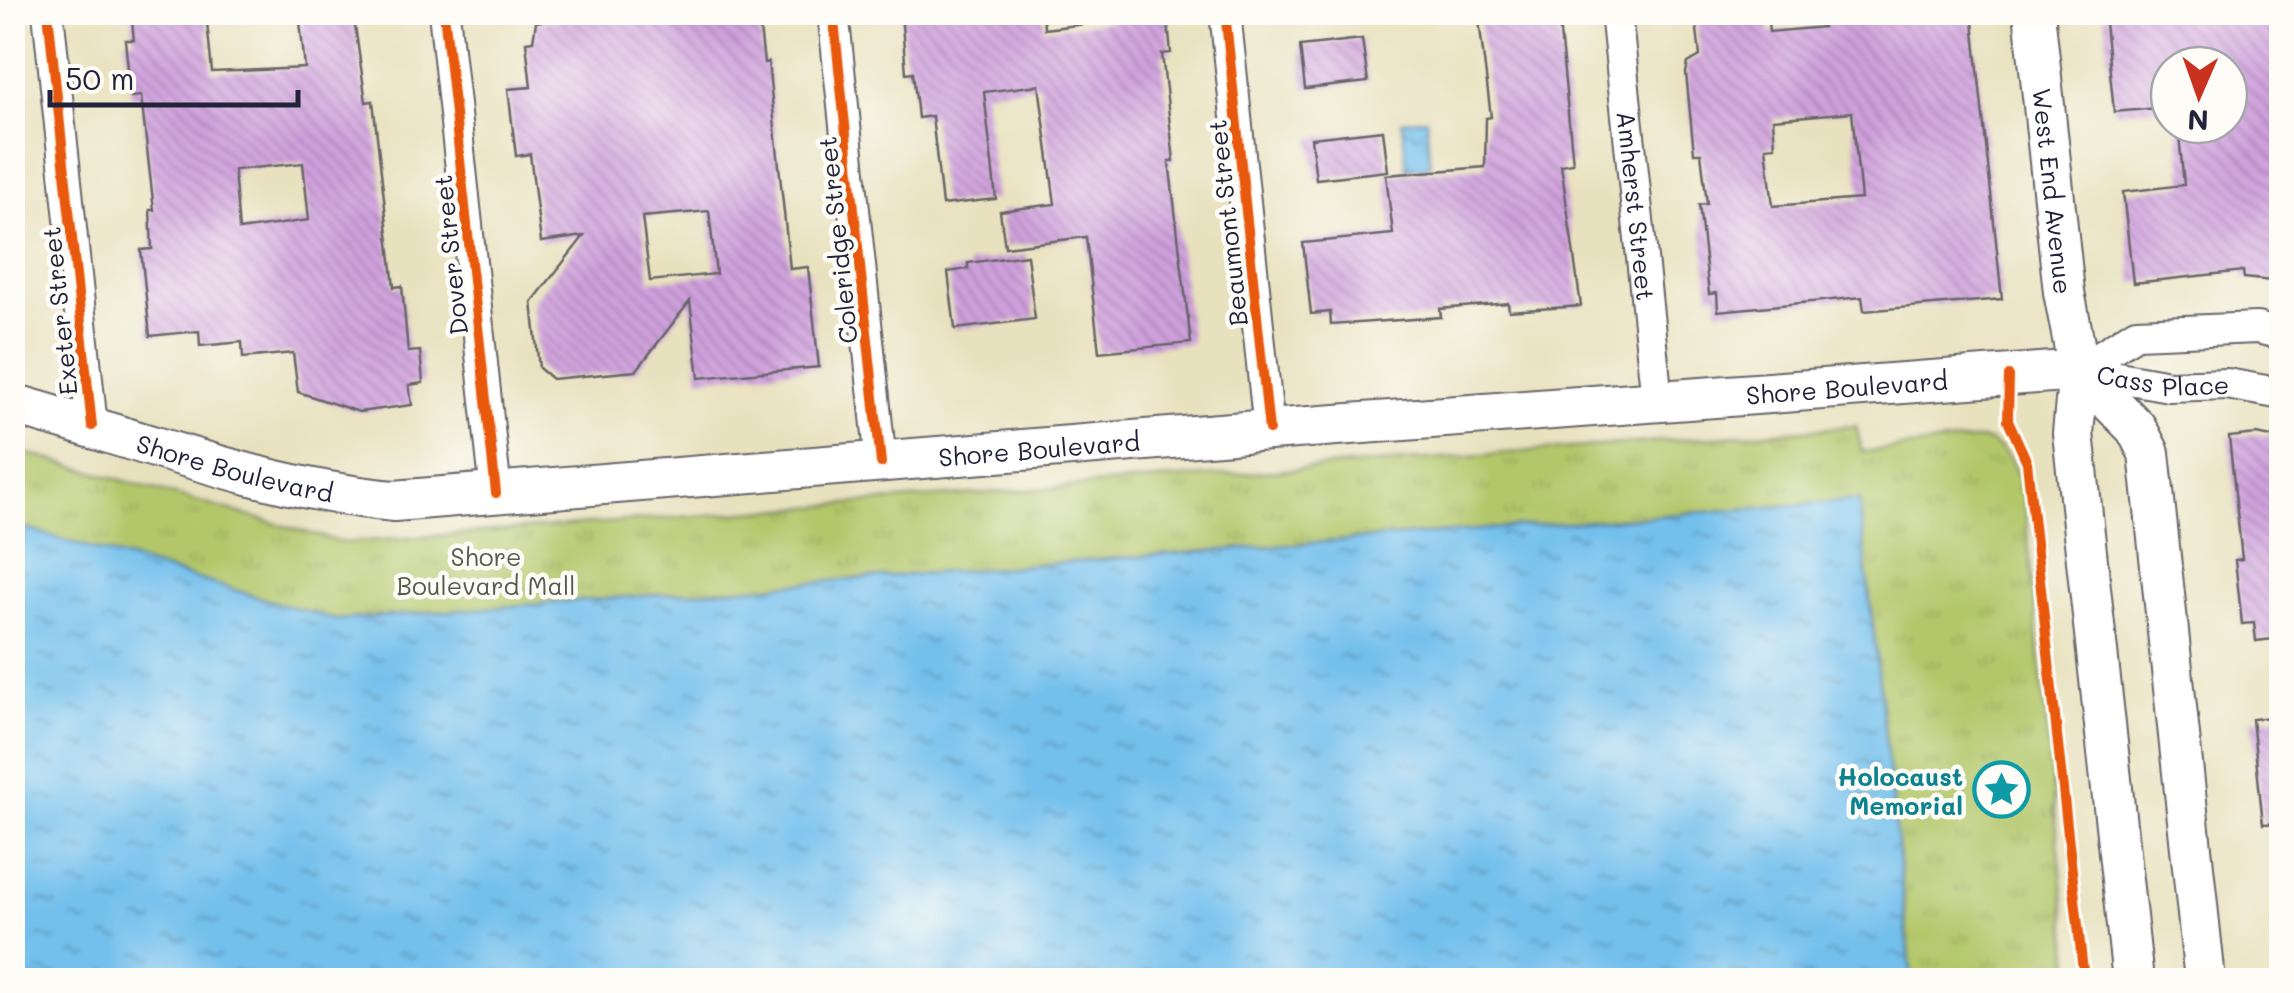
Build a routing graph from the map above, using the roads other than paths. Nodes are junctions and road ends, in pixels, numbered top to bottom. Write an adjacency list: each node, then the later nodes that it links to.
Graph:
1 (48, 12): 12 (street, Exeter Street)
2 (444, 12): 15 (street, Dover Street)
3 (833, 12): 14 (street, Coleridge Street)
4 (1224, 12): 13 (street, Beaumont Street)
5 (1616, 12): 10 (street, Amherst Street)
6 (2034, 12): 8 (main road, West End Avenue)
7 (2282, 334): 8 (street, Cass Place)
8 (2079, 370): 9 (street, Cass Place); 10 (main road, Shore Boulevard); 16 (main road); 17 (main road)
9 (2282, 394)
10 (1658, 400): 13 (main road, Shore Boulevard)
11 (12, 404): 12 (main road, Shore Boulevard)
12 (92, 426): 15 (main road, Shore Boulevard)
13 (1269, 430): 14 (main road, Shore Boulevard)
14 (881, 464): 15 (main road, Shore Boulevard)
15 (496, 493)
16 (2133, 980)
17 (2205, 980)

